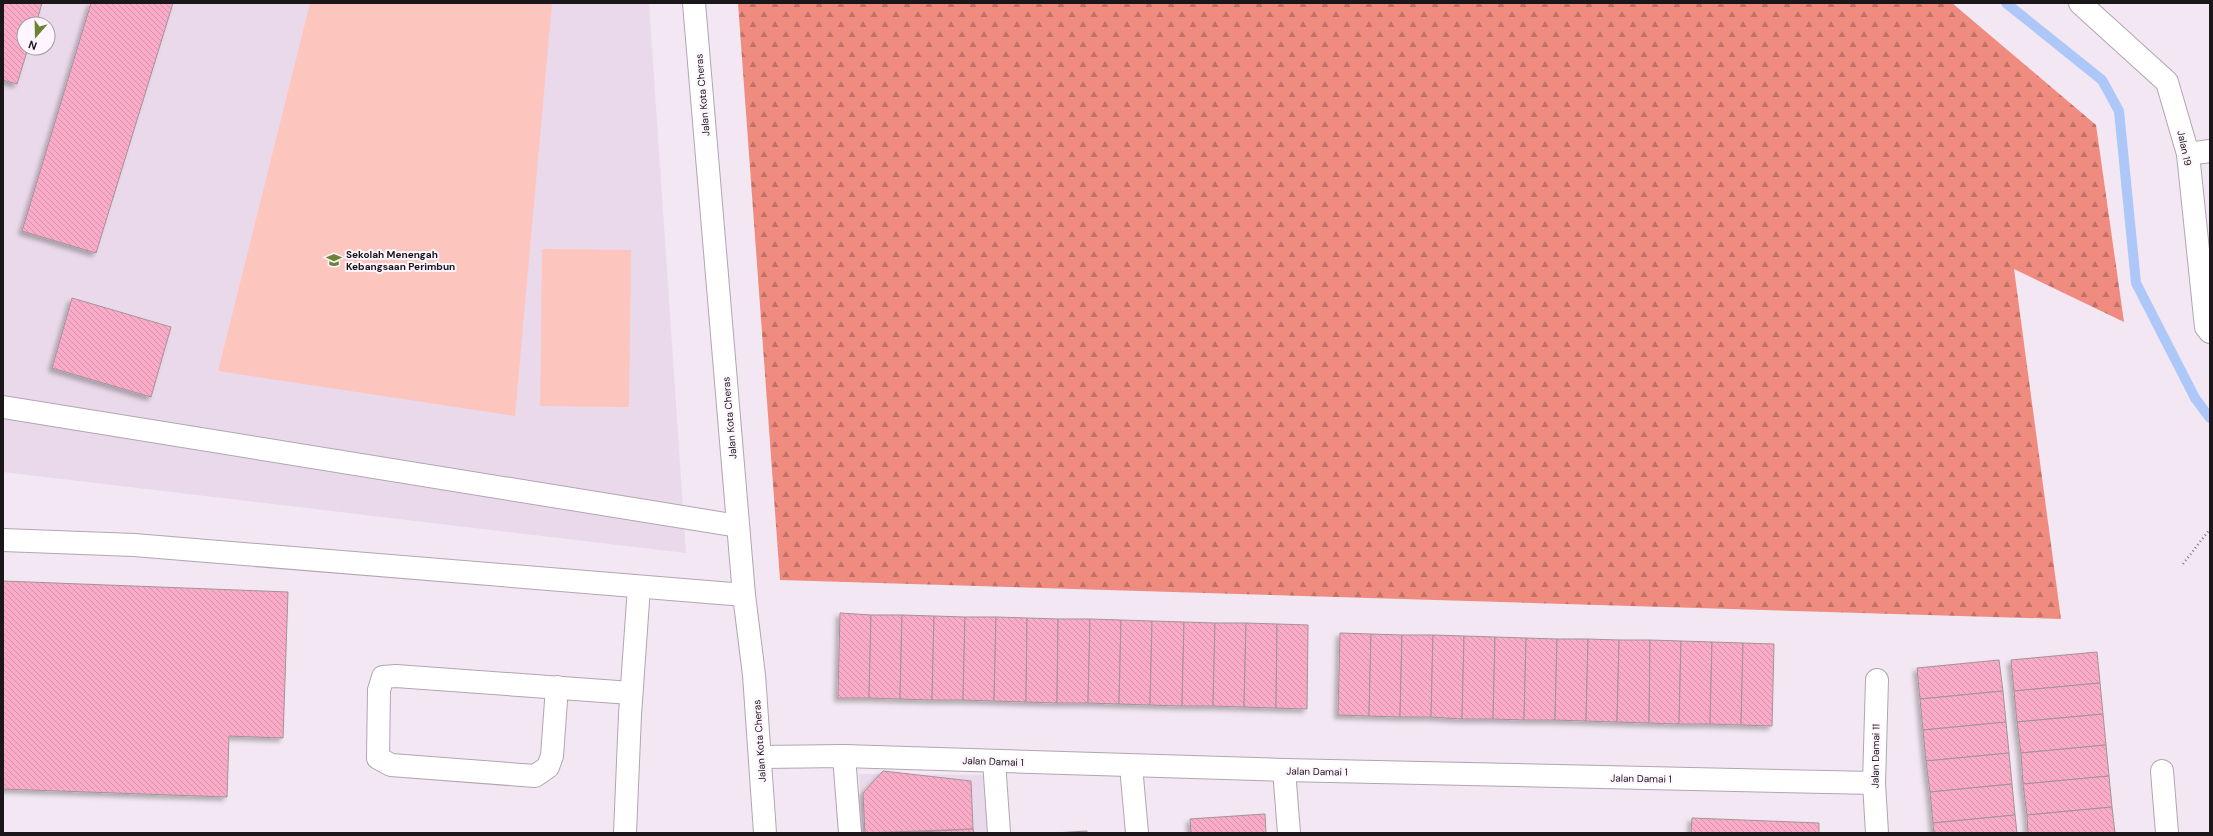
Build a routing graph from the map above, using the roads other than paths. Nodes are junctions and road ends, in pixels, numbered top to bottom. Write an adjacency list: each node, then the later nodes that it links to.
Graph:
1 (694, 3): 7 (street, Jalan Kota Cheras)
2 (2080, 3): 4 (street, Jalan 19)
3 (2210, 151): 4 (street)
4 (2188, 154): 5 (street, Jalan 19)
5 (2210, 332)
6 (3, 407): 7 (street)
7 (738, 526): 10 (street, Jalan Kota Cheras)
8 (3, 540): 9 (street)
9 (639, 587): 10 (street); 13 (street)
10 (744, 595): 15 (street, Jalan Kota Cheras)
11 (1877, 680): 20 (street, Jalan Damai 11)
12 (557, 687): 12 (street); 13 (street)
13 (631, 693): 21 (street)
14 (844, 756): 15 (street, Jalan Damai 1); 16 (street, Jalan Damai 1); 23 (street)
15 (760, 757): 22 (street, Jalan Kota Cheras)
16 (994, 761): 17 (street, Jalan Damai 1); 24 (street)
17 (1131, 766): 18 (street, Jalan Damai 1); 25 (street)
18 (1284, 770): 20 (street, Jalan Damai 1); 26 (street)
19 (2162, 771): 28 (street)
20 (1874, 783): 27 (street, Jalan Damai 11)
21 (625, 833)
22 (765, 833)
23 (850, 833)
24 (999, 833)
25 (1137, 833)
26 (1289, 833)
27 (1877, 833)
28 (2167, 833)

